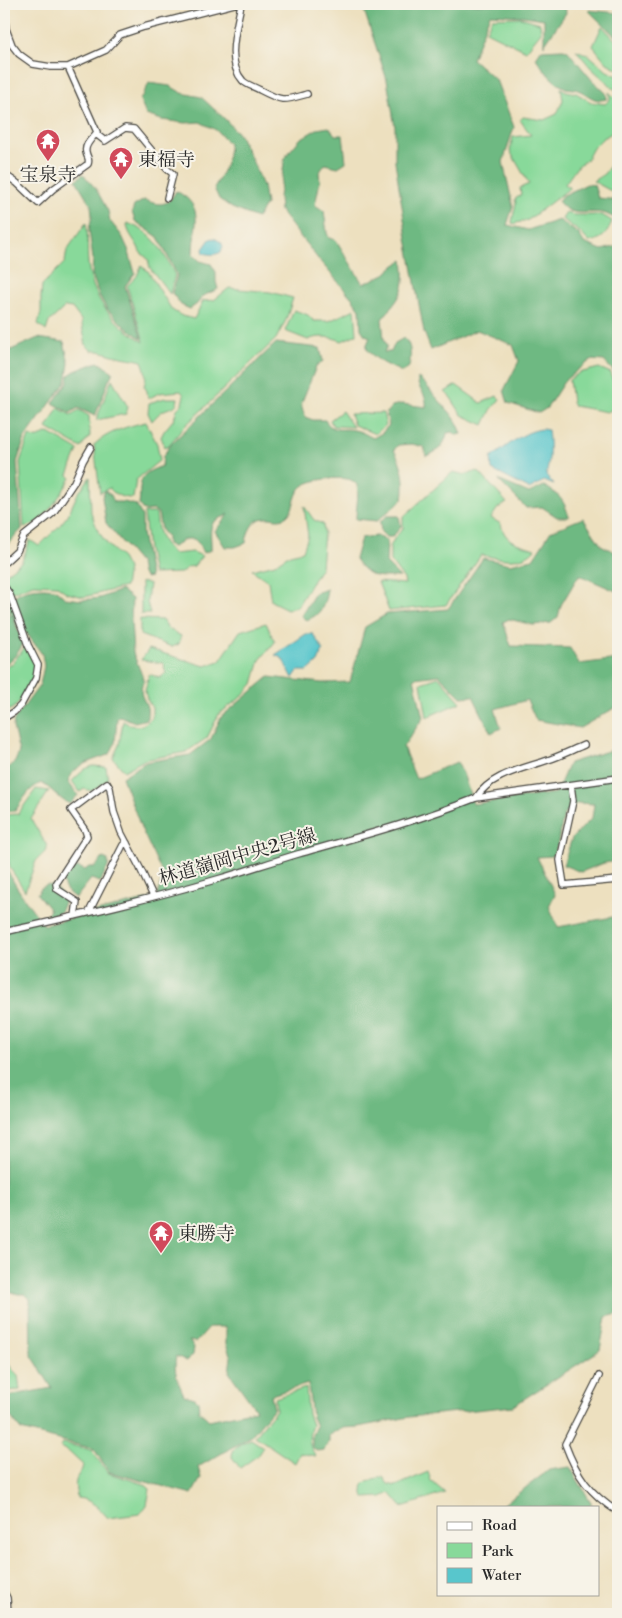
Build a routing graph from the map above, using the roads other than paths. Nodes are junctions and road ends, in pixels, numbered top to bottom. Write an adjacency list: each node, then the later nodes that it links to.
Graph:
1 (234, 4): 4 (street)
2 (241, 4): 5 (street)
3 (4, 15): 4 (street)
4 (68, 66): 6 (street)
5 (307, 94)
6 (96, 134): 7 (street); 8 (street)
7 (4, 174)
8 (168, 198)
9 (91, 447): 10 (street)
10 (4, 562)
11 (4, 586): 12 (street)
12 (4, 718)
13 (584, 745): 16 (street)
14 (618, 778): 15 (street)
15 (571, 785): 16 (street); 18 (street)
16 (476, 798): 19 (street, 林道嶺岡中央2号線)
17 (127, 843): 19 (street); 20 (street); 21 (street)
18 (618, 880)
19 (153, 896): 20 (street, 林道嶺岡中央2号線)
20 (89, 912): 21 (street, 林道嶺岡中央2号線)
21 (76, 916): 22 (street, 林道嶺岡中央2号線)
22 (4, 932)
23 (599, 1376): 24 (street)
24 (618, 1512)
25 (4, 1592): 26 (street)
26 (8, 1614)

